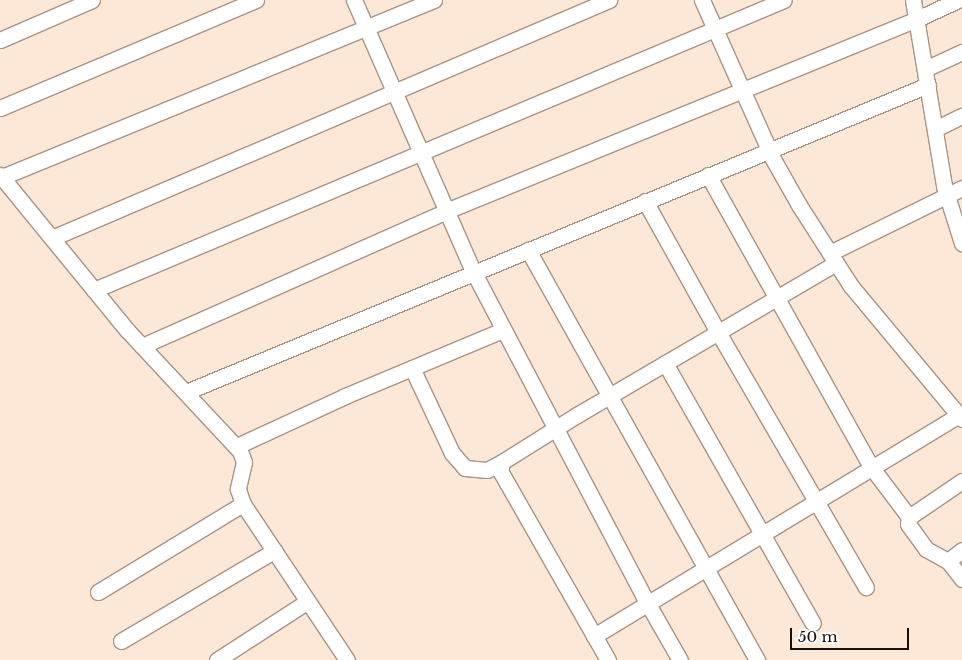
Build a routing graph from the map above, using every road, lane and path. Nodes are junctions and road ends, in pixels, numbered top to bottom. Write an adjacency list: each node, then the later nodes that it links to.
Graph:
1 (92, 0): 13 (street)
2 (256, 0): 19 (street)
3 (354, 0): 11 (street)
4 (434, 0): 11 (street)
5 (609, 0): 18 (street)
6 (702, 0): 12 (street)
7 (784, 0): 12 (street)
8 (913, 0): 10 (street)
9 (958, 0): 10 (street)
10 (917, 20): 15 (street); 17 (street)
11 (367, 27): 18 (street); 25 (street)
12 (715, 29): 17 (street); 23 (street)
13 (0, 40)
14 (962, 52): 15 (street)
15 (925, 69): 16 (street)
16 (928, 85): 21 (street); 22 (street)
17 (742, 91): 22 (street); 29 (street)
18 (395, 92): 23 (street); 30 (street)
19 (0, 108)
20 (962, 116): 21 (street)
21 (935, 129): 27 (street)
22 (769, 150): 24 (street); 33 (street)
23 (423, 153): 29 (street); 35 (street)
24 (708, 175): 28 (street); 36 (street)
25 (1, 176): 30 (street)
26 (962, 188): 27 (street)
27 (947, 196): 31 (street); 33 (street)
28 (646, 201): 32 (street); 38 (street)
29 (446, 211): 34 (street); 39 (street)
30 (52, 238): 35 (street)
31 (962, 242)
32 (528, 250): 34 (street); 43 (street)
33 (833, 258): 36 (street); 44 (street)
34 (474, 273): 37 (street); 42 (street)
35 (94, 290): 39 (street)
36 (777, 297): 38 (street); 48 (street)
37 (503, 330): 41 (street); 45 (street)
38 (718, 332): 40 (street); 50 (street)
39 (142, 346): 42 (street)
40 (665, 363): 43 (street); 53 (street)
41 (412, 368): 46 (street); 47 (street)
42 (186, 392): 46 (street)
43 (610, 396): 45 (street); 57 (street)
44 (958, 410): 48 (street)
45 (555, 428): 47 (street); 62 (street)
46 (237, 446): 51 (street)
47 (502, 462): 64 (street)
48 (872, 468): 50 (street); 52 (street)
49 (962, 481): 52 (street)
50 (816, 502): 53 (street); 59 (street)
51 (243, 504): 55 (street); 60 (street)
52 (909, 517): 56 (street)
53 (761, 535): 57 (street); 63 (street)
54 (962, 550): 56 (street)
55 (274, 551): 61 (street); 65 (street)
56 (948, 561): 58 (street)
57 (705, 569): 62 (street); 70 (street)
58 (962, 579)
59 (866, 588)
60 (98, 592)
61 (308, 601): 66 (street); 67 (street)
62 (648, 604): 64 (street); 69 (street)
63 (813, 623)
64 (594, 636): 68 (street)
65 (121, 642)
66 (344, 659)
67 (217, 660)
68 (608, 660)
69 (680, 660)
70 (757, 660)

